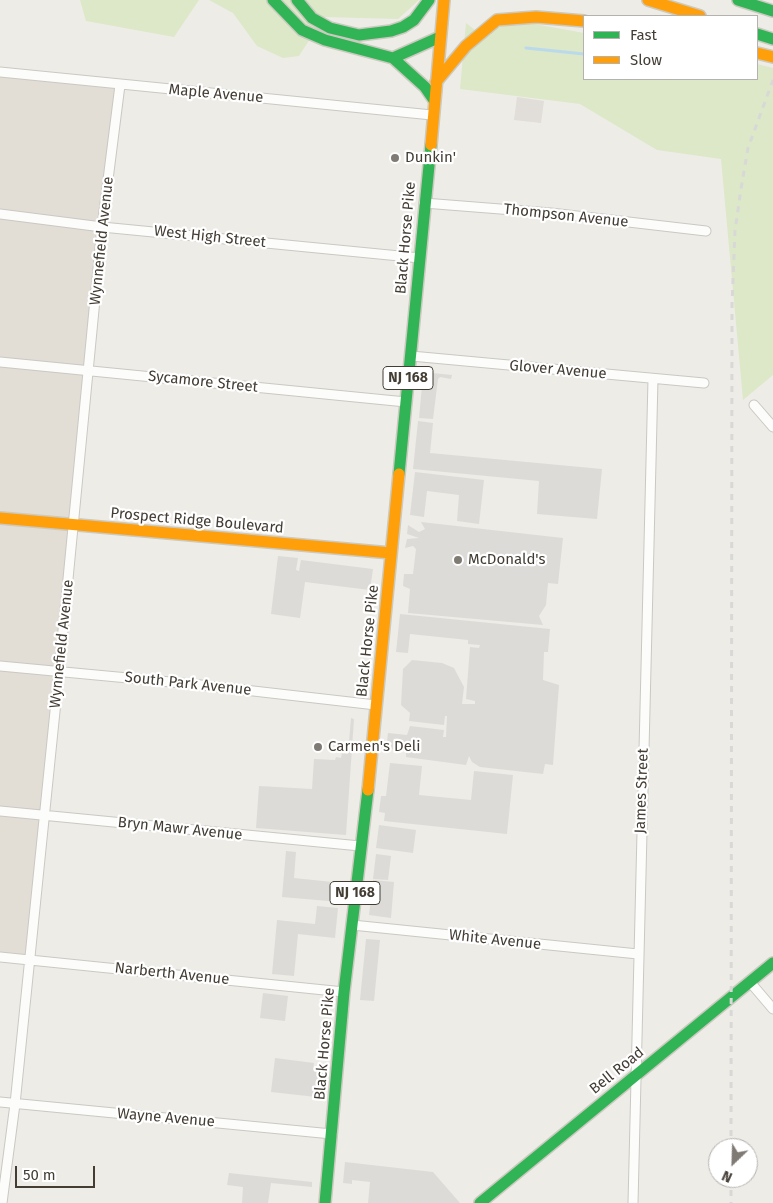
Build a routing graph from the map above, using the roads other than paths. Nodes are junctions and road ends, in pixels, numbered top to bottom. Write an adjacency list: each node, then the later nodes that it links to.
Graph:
1 (273, 0): 15 (main road)
2 (297, 0): 3 (main road)
3 (429, 0)
4 (444, 0): 11 (main road, NJ 168)
5 (648, 0): 8 (main road)
6 (738, 0): 7 (main road)
7 (773, 11)
8 (697, 15)
9 (583, 21): 17 (main road)
10 (758, 34): 12 (main road)
11 (440, 37): 15 (main road); 17 (main road, NJ 168)
12 (773, 39)
13 (758, 53): 14 (main road)
14 (773, 57)
15 (393, 58): 19 (main road)
16 (0, 72): 18 (street, Maple Avenue)
17 (436, 82): 19 (main road, Black Horse Pike / NJ 168)
18 (120, 85): 20 (street, Maple Avenue); 23 (street, Wynnefield Avenue)
19 (434, 100): 20 (main road, Black Horse Pike / NJ 168)
20 (432, 115): 21 (main road, Black Horse Pike / NJ 168)
21 (424, 203): 24 (street, Thompson Avenue); 25 (main road, Black Horse Pike / NJ 168)
22 (0, 214): 23 (street, West High Street)
23 (102, 227): 25 (street, West High Street); 28 (street, Wynnefield Avenue)
24 (706, 231)
25 (420, 258): 26 (main road, Black Horse Pike / NJ 168)
26 (411, 356): 29 (street, Glover Avenue); 31 (main road, Black Horse Pike / NJ 168)
27 (0, 362): 28 (street, Sycamore Street)
28 (88, 370): 31 (street, Sycamore Street); 35 (street, Wynnefield Avenue)
29 (653, 379): 30 (street, Glover Avenue); 44 (street, James Street)
30 (704, 383)
31 (406, 402): 36 (main road, Black Horse Pike / NJ 168)
32 (754, 404): 33 (street)
33 (773, 426)
34 (0, 518): 35 (main road, Prospect Ridge Boulevard)
35 (73, 524): 36 (main road, Prospect Ridge Boulevard); 38 (street, Wynnefield Avenue)
36 (391, 553): 39 (main road, Black Horse Pike / NJ 168)
37 (0, 666): 38 (street, South Park Avenue)
38 (59, 672): 39 (street, South Park Avenue); 41 (street, Wynnefield Avenue)
39 (376, 705): 42 (main road, Black Horse Pike / NJ 168)
40 (0, 811): 41 (street, Bryn Mawr Avenue)
41 (44, 816): 42 (street, Bryn Mawr Avenue); 46 (street, Wynnefield Avenue)
42 (360, 846): 43 (main road, Black Horse Pike / NJ 168)
43 (352, 925): 44 (street, White Avenue); 49 (main road, Black Horse Pike / NJ 168)
44 (638, 954): 51 (street, James Street)
45 (0, 957): 46 (street, Narberth Avenue)
46 (28, 960): 49 (street, Narberth Avenue); 53 (street, Wynnefield Avenue)
47 (773, 963): 48 (main road, Bell Road)
48 (750, 982): 50 (street); 51 (main road, Bell Road)
49 (344, 992): 54 (main road, Black Horse Pike / NJ 168)
50 (773, 1009)
51 (634, 1076): 57 (main road, Bell Road); 58 (street, James Street)
52 (0, 1102): 53 (street, Wayne Avenue)
53 (15, 1104): 54 (street, Wayne Avenue); 55 (street, Wynnefield Avenue)
54 (332, 1134): 56 (main road, Black Horse Pike / NJ 168)
55 (2, 1203)
56 (325, 1203)
57 (480, 1203)
58 (633, 1203)

